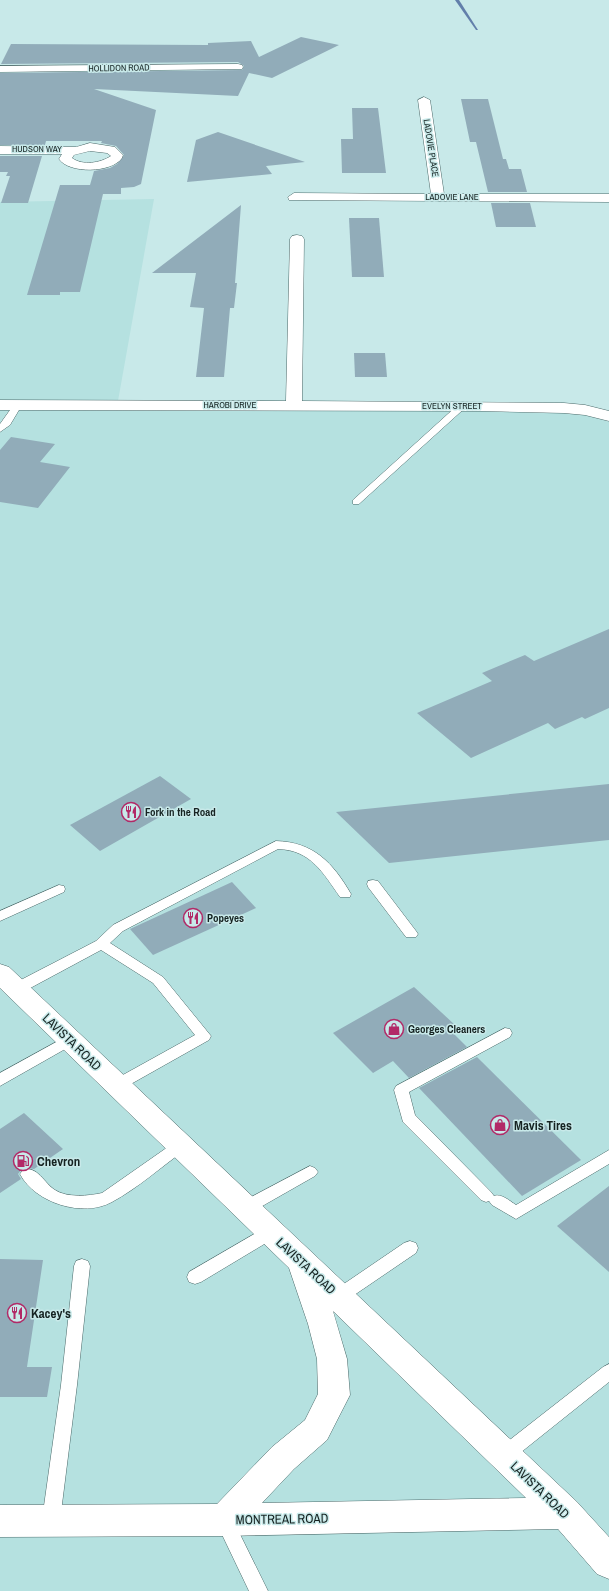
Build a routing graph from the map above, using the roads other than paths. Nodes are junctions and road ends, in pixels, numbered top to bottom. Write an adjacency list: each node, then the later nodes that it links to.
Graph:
1 (238, 67): 2 (street, HOLLIDON ROAD)
2 (0, 70)
3 (424, 100): 7 (street, LADOVIE PLACE)
4 (0, 150): 5 (street, HUDSON WAY)
5 (75, 150)
6 (294, 197): 7 (street, LADOVIE LANE)
7 (438, 197): 8 (street, LADOVIE LANE)
8 (609, 198)
9 (297, 239): 12 (street)
10 (0, 405): 11 (street, HAROBI DRIVE)
11 (18, 405): 12 (street, HAROBI DRIVE); 15 (lane)
12 (294, 405): 13 (street, EVELYN STREET)
13 (463, 406): 14 (street, EVELYN STREET); 16 (lane)
14 (609, 416)
15 (0, 429)
16 (356, 502)
17 (373, 884): 21 (lane)
18 (59, 889): 20 (lane)
19 (345, 894): 22 (lane)
20 (0, 916)
21 (411, 934)
22 (101, 944): 23 (lane); 27 (lane)
23 (6, 983): 25 (street, LAVISTA ROAD)
24 (505, 1033): 29 (lane)
25 (70, 1040): 26 (lane); 27 (street, LAVISTA ROAD)
26 (0, 1080)
27 (117, 1085): 28 (street, LAVISTA ROAD)
28 (180, 1146): 31 (lane); 32 (street, LAVISTA ROAD)
29 (609, 1156)
30 (310, 1172): 32 (lane)
31 (28, 1174)
32 (245, 1208): 33 (street, LAVISTA ROAD)
33 (270, 1232): 35 (street, LAVISTA ROAD); 37 (lane)
34 (410, 1248): 38 (lane)
35 (302, 1263): 38 (street, LAVISTA ROAD); 43 (street)
36 (82, 1266): 42 (lane)
37 (195, 1277)
38 (338, 1297): 40 (street, LAVISTA ROAD)
39 (609, 1372): 40 (lane)
40 (504, 1454): 41 (street, LAVISTA ROAD)
41 (565, 1513): 43 (street, MONTREAL ROAD); 45 (street, LAVISTA ROAD)
42 (51, 1520): 43 (street, MONTREAL ROAD); 44 (street, MONTREAL ROAD)
43 (224, 1520): 46 (lane)
44 (0, 1521)
45 (609, 1562)
46 (259, 1591)

